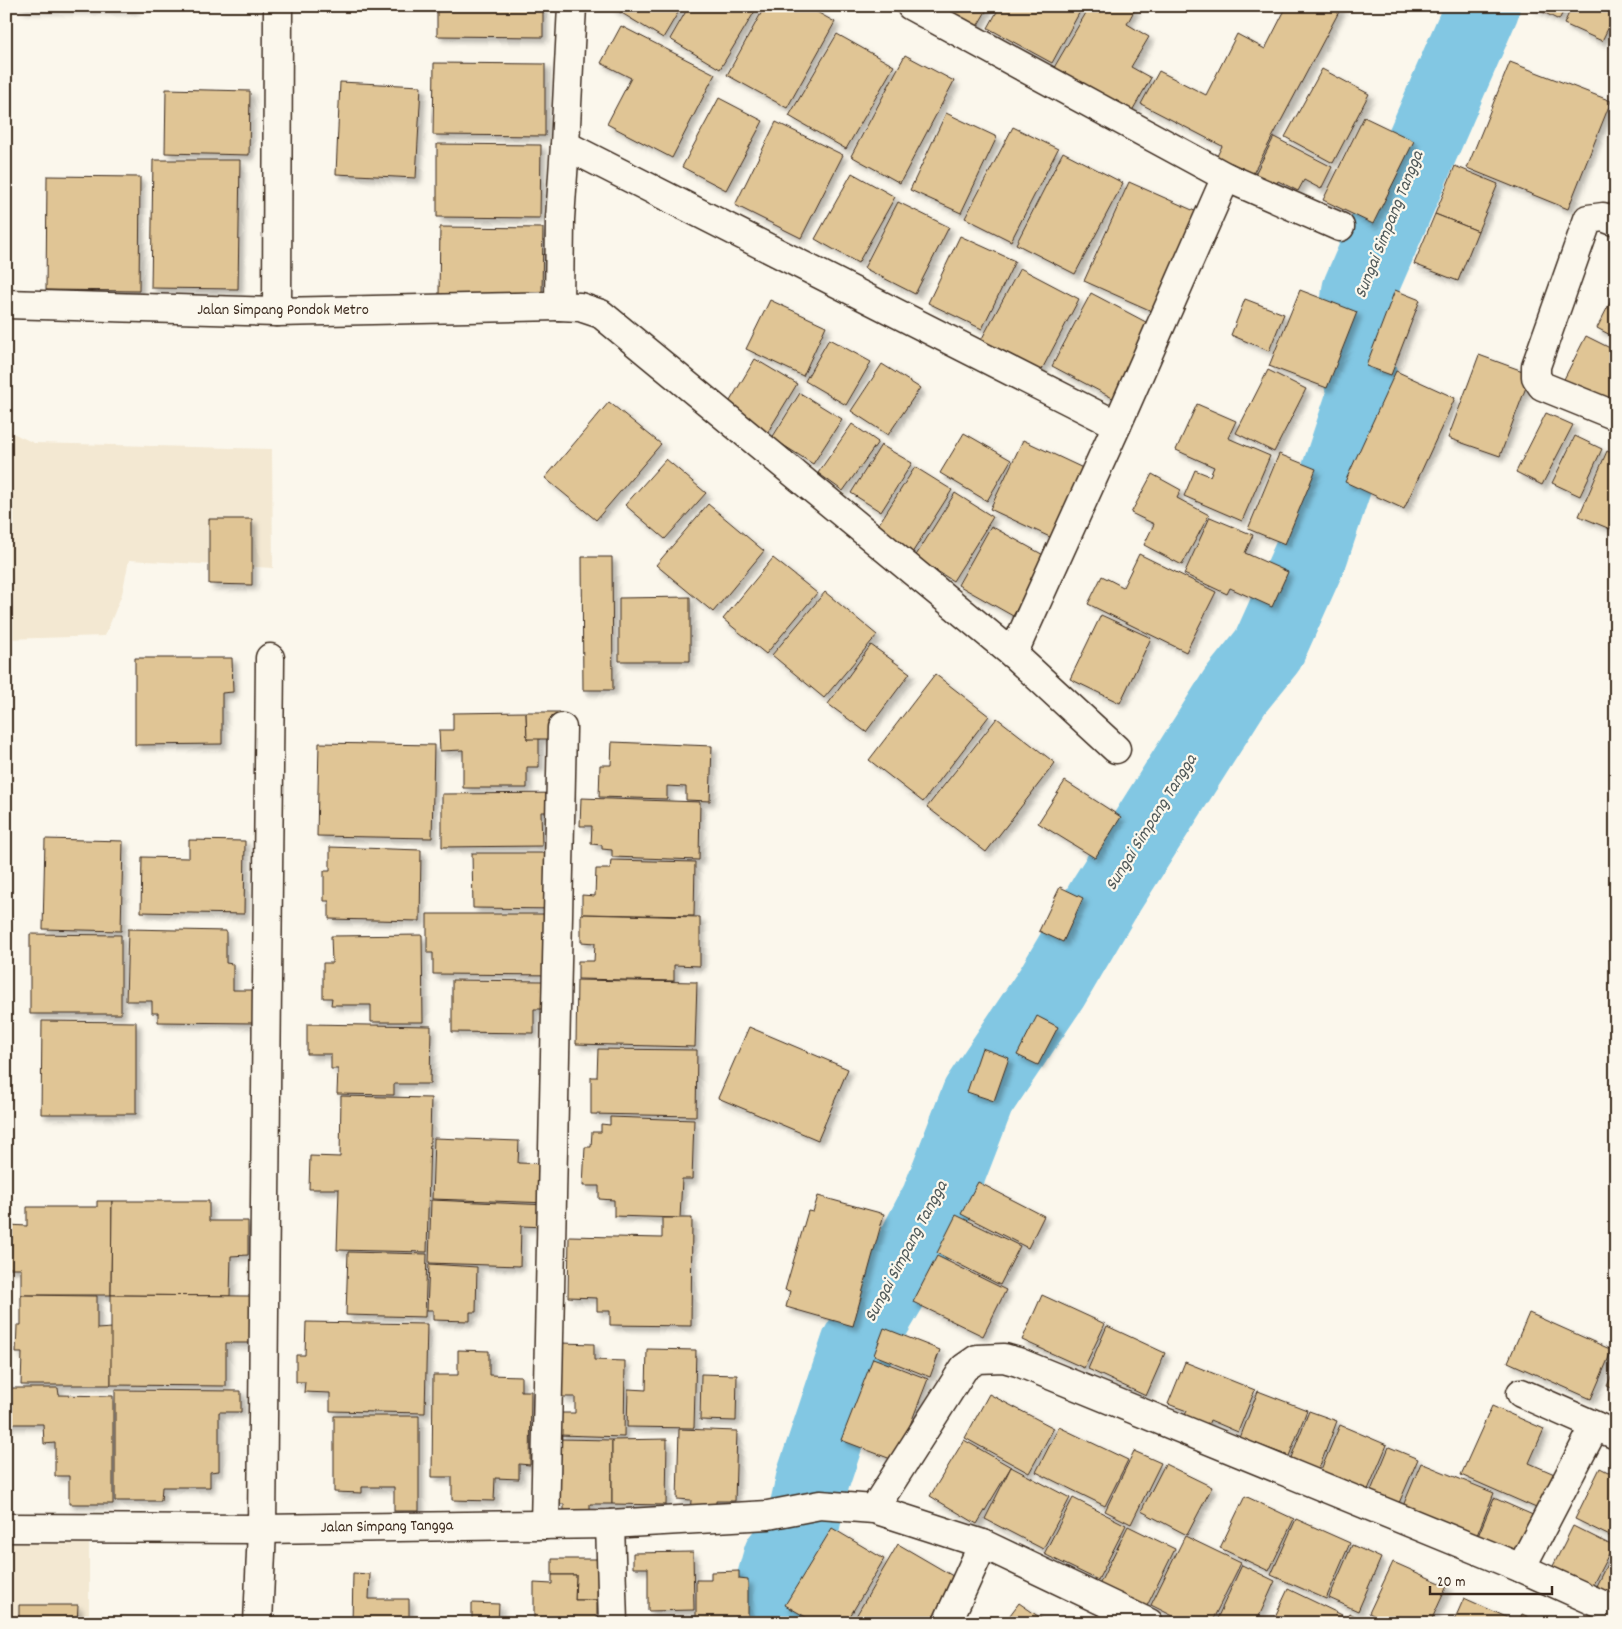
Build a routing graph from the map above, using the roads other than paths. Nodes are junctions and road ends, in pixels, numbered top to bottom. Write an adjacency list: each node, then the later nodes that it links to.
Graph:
1 (278, 6): 10 (street)
2 (572, 6): 4 (street)
3 (911, 6): 5 (street)
4 (565, 145): 9 (street); 12 (street)
5 (1226, 177): 7 (street); 12 (street)
6 (1610, 220): 11 (street)
7 (1340, 228)
8 (6, 304): 10 (street, Jalan Simpang Pondok Metro)
9 (559, 306): 10 (street, Jalan Simpang Pondok Metro); 13 (street, Jalan Simpang Pondok Metro)
10 (277, 312)
11 (1616, 416)
12 (1117, 425): 13 (street)
13 (1014, 654): 16 (street, Jalan Simpang Pondok Metro)
14 (270, 658): 23 (street)
15 (562, 728): 21 (street)
16 (1116, 749)
17 (1520, 1393): 18 (street)
18 (1606, 1431): 25 (street)
19 (874, 1509): 20 (street, Jalan Simpang Tangga); 24 (street, Jalan Simpang Tangga); 25 (street)
20 (610, 1524): 21 (street, Jalan Simpang Tangga); 28 (street)
21 (545, 1525): 23 (street, Jalan Simpang Tangga)
22 (6, 1528): 23 (street, Jalan Simpang Tangga)
23 (262, 1529): 27 (street)
24 (983, 1544): 29 (street); 30 (street, Jalan Simpang Tangga)
25 (1521, 1568): 26 (street)
26 (1616, 1611)
27 (258, 1623)
28 (613, 1623)
29 (947, 1623)
30 (1149, 1623)

